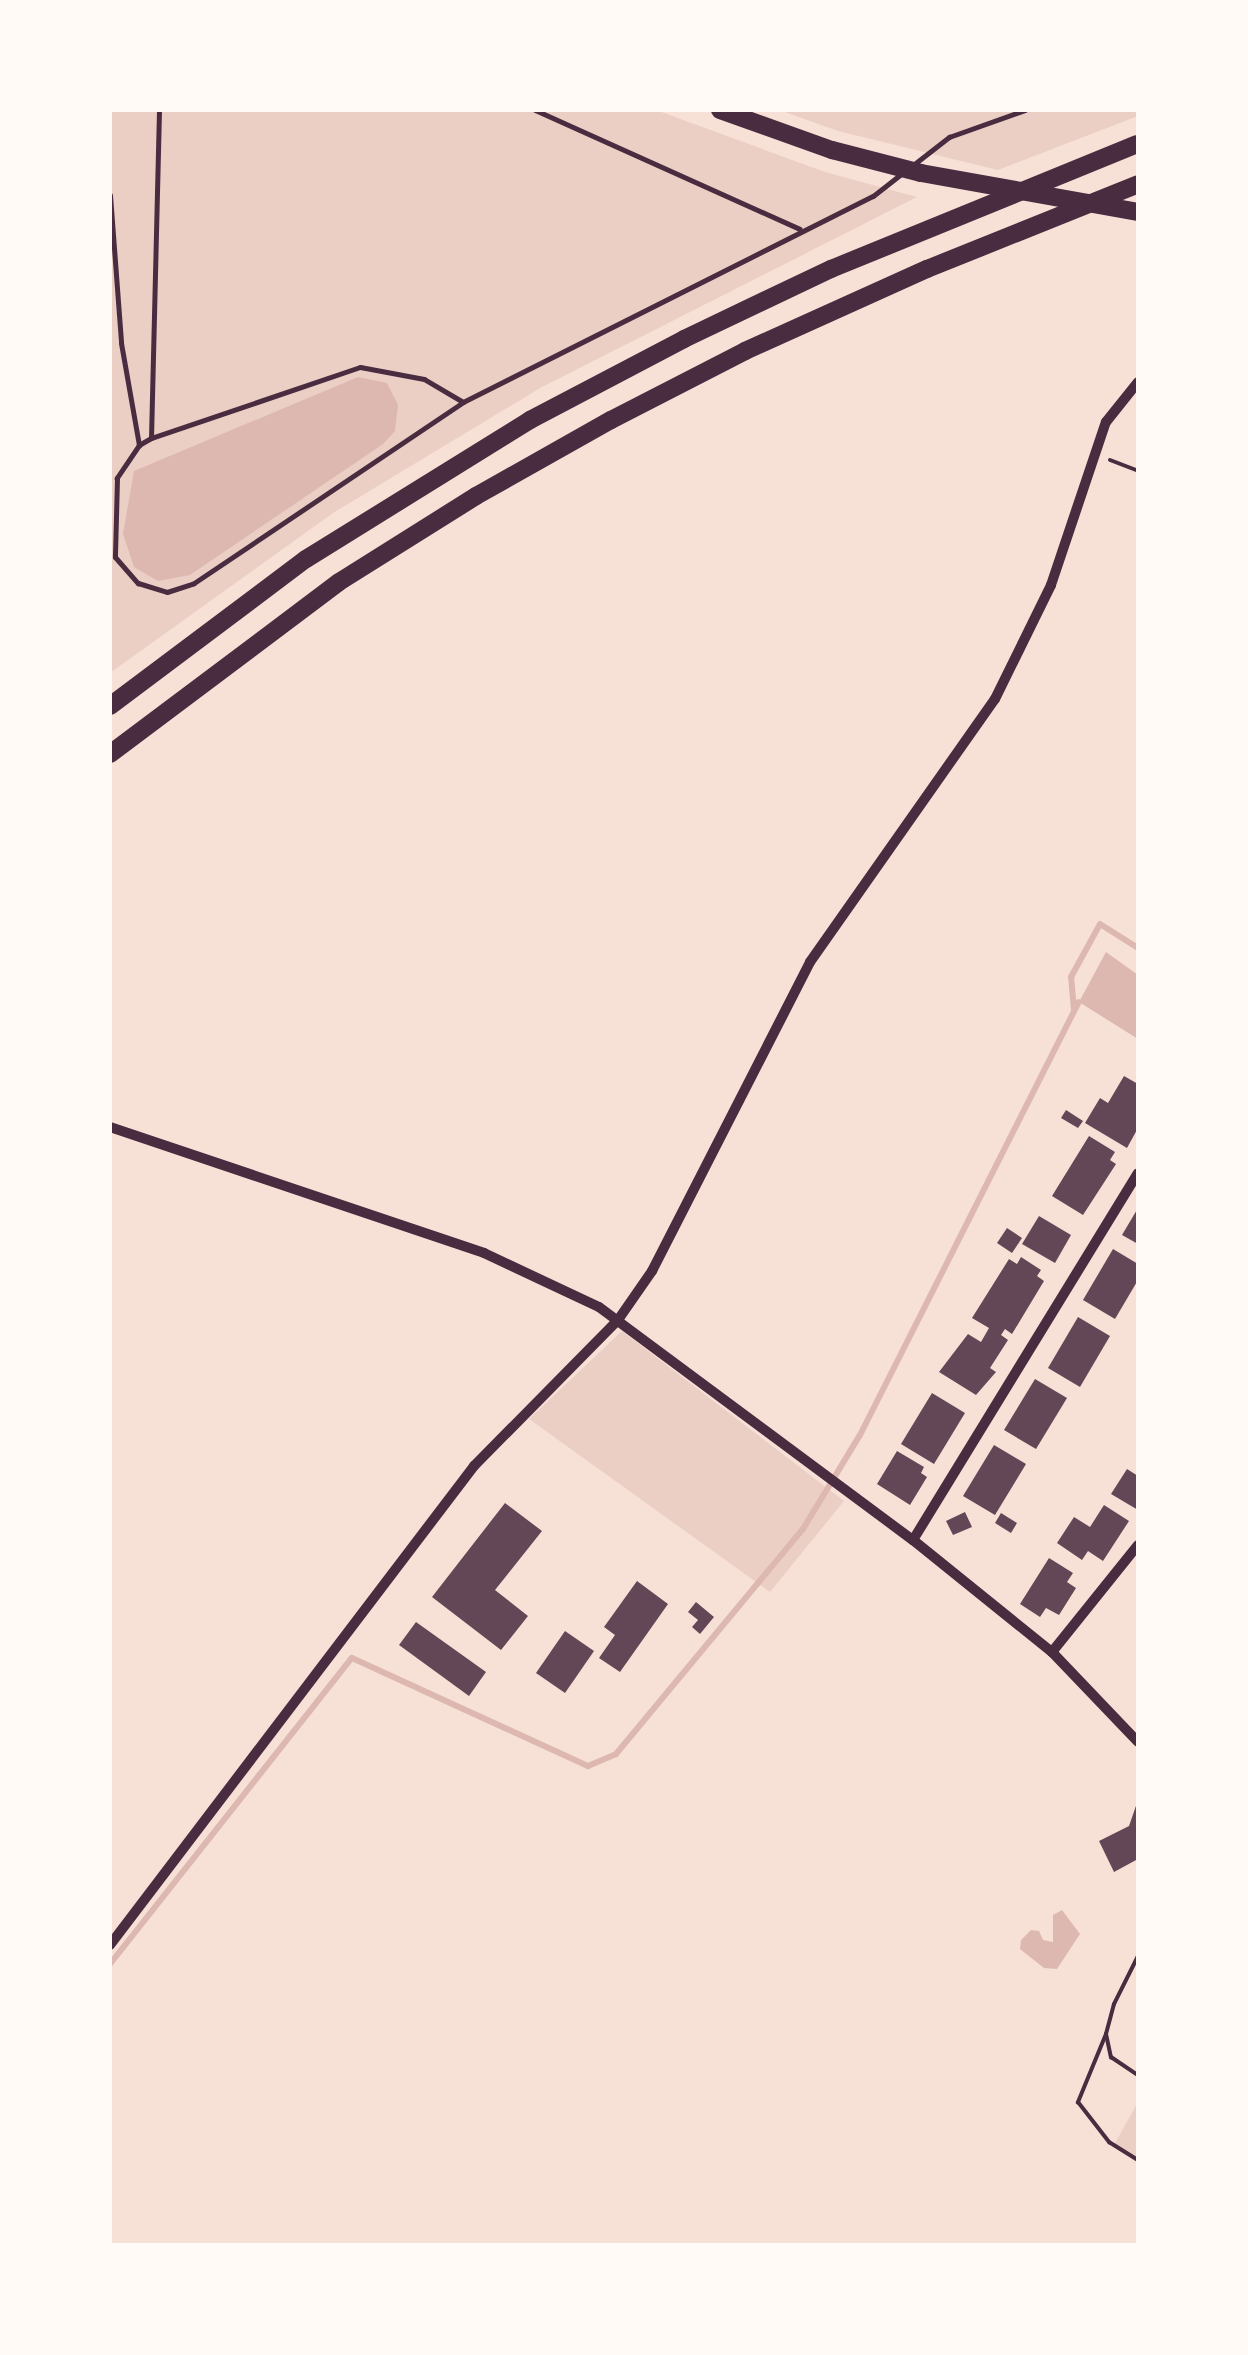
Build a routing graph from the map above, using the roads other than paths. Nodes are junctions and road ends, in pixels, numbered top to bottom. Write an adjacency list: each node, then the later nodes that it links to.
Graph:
1 (159, 110): 12 (lane)
2 (535, 110): 9 (lane)
3 (720, 110): 8 (highway)
4 (1026, 110): 9 (lane)
5 (1138, 144): 14 (highway)
6 (1138, 184): 15 (highway)
7 (110, 195): 13 (lane)
8 (1138, 212)
9 (800, 230): 11 (lane)
10 (1138, 382): 18 (street)
11 (463, 402): 12 (lane); 13 (lane)
12 (151, 438): 13 (lane)
13 (139, 446)
14 (110, 706)
15 (110, 754)
16 (110, 1128): 18 (street)
17 (1138, 1173): 19 (street)
18 (618, 1320): 19 (street); 23 (street)
19 (913, 1540): 21 (street)
20 (1138, 1545): 21 (street)
21 (1052, 1652): 22 (street)
22 (1138, 1742)
23 (110, 1944)

